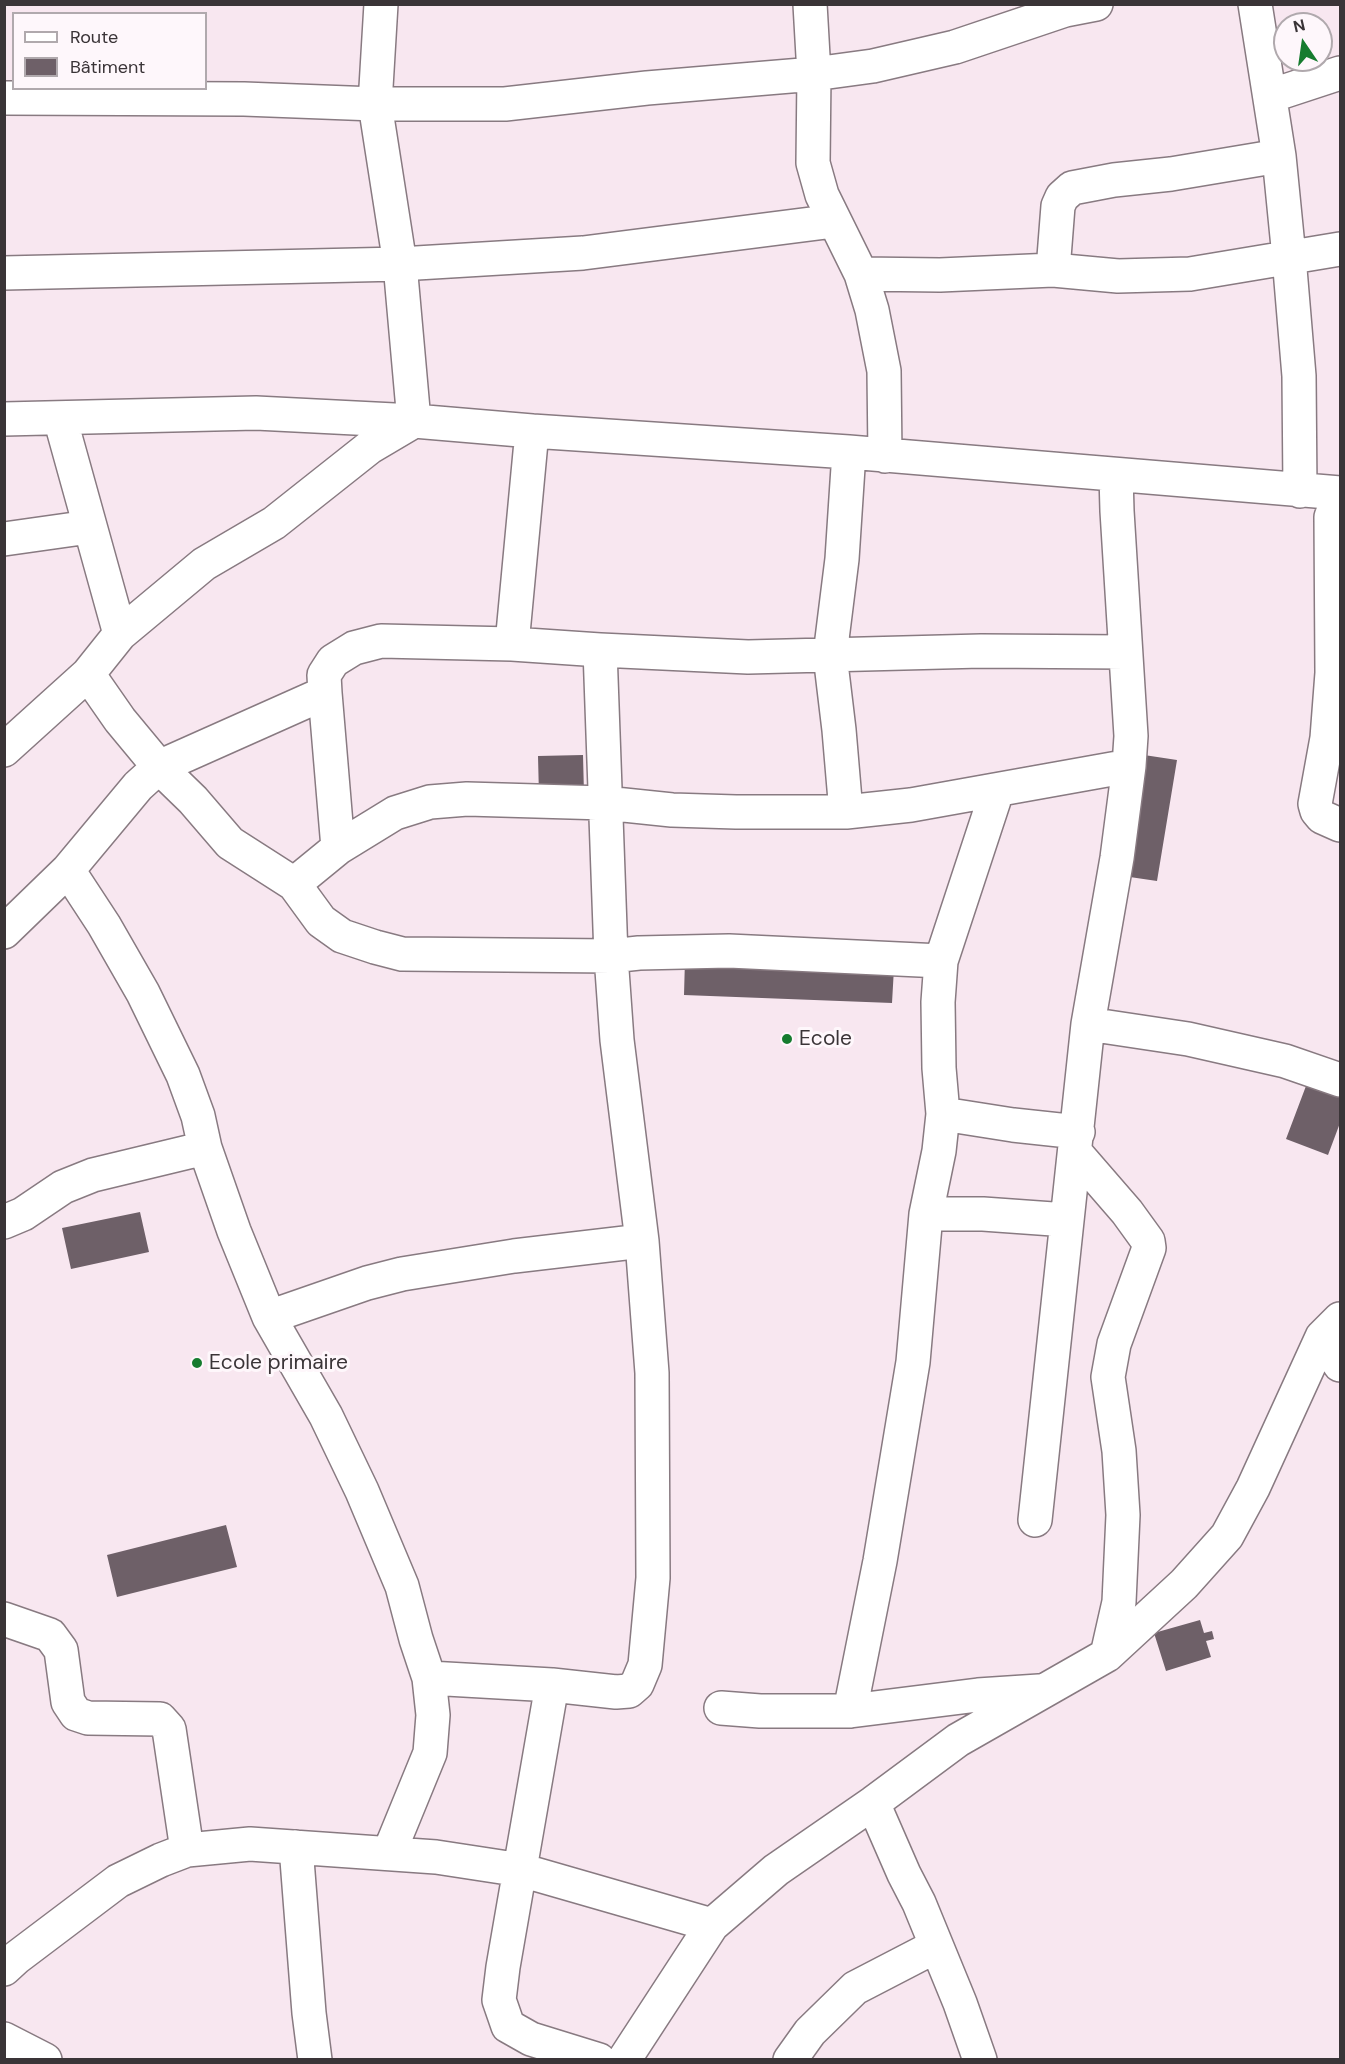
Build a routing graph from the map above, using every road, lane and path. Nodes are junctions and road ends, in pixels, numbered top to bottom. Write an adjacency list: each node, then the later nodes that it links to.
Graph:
1 (381, 4): 9 (street)
2 (810, 4): 6 (street)
3 (1255, 4): 7 (street)
4 (1075, 6): 6 (street)
5 (1341, 72): 7 (street)
6 (814, 74): 9 (street); 11 (street)
7 (1270, 96): 10 (street)
8 (4, 98): 9 (street)
9 (375, 104): 14 (street)
10 (1279, 156): 13 (street); 15 (street)
11 (834, 220): 14 (street); 17 (street)
12 (1341, 249): 13 (street)
13 (1289, 257): 15 (street); 25 (street)
14 (400, 264): 16 (street); 20 (street)
15 (1053, 270): 17 (street)
16 (4, 273)
17 (861, 274): 23 (street)
18 (60, 418): 19 (street); 20 (street); 27 (street)
19 (4, 420)
20 (414, 420): 21 (street); 29 (street)
21 (532, 431): 22 (street); 30 (street)
22 (849, 452): 23 (street); 33 (street)
23 (885, 456): 24 (street)
24 (1116, 475): 25 (street); 32 (street)
25 (1300, 490): 26 (street)
26 (1340, 493): 34 (street)
27 (89, 527): 28 (street); 29 (street)
28 (4, 539)
29 (120, 634): 35 (street)
30 (512, 644): 31 (street); 36 (street)
31 (600, 650): 33 (street); 41 (street)
32 (1125, 652): 33 (street); 38 (street)
33 (830, 655): 42 (street)
34 (1336, 673): 43 (street)
35 (88, 674): 37 (street); 39 (street)
36 (325, 693): 39 (street); 44 (street)
37 (4, 750)
38 (1129, 766): 40 (street); 50 (street)
39 (159, 767): 45 (street); 46 (street)
40 (997, 791): 42 (street); 49 (street)
41 (605, 803): 42 (street); 44 (street); 48 (street)
42 (846, 812)
43 (1341, 825)
44 (338, 848): 46 (street)
45 (68, 870): 47 (street); 54 (street)
46 (294, 884): 48 (street)
47 (4, 932)
48 (611, 956): 49 (street); 58 (street)
49 (941, 961): 52 (street)
50 (1088, 1024): 51 (street); 53 (street)
51 (1341, 1080)
52 (943, 1114): 53 (street); 55 (street)
53 (1076, 1142): 56 (street); 64 (street)
54 (205, 1148): 57 (street); 59 (street)
55 (926, 1214): 56 (street); 69 (street)
56 (1066, 1220): 62 (street)
57 (4, 1222)
58 (642, 1241): 59 (street); 66 (street)
59 (269, 1317): 65 (street)
60 (1331, 1328): 61 (street); 64 (street)
61 (1341, 1365)
62 (1035, 1520)
63 (4, 1619): 72 (street)
64 (1107, 1655): 67 (street)
65 (429, 1678): 66 (street); 73 (street)
66 (552, 1685): 74 (street)
67 (1047, 1690): 69 (street); 70 (street)
68 (721, 1708): 69 (street)
69 (850, 1711)
70 (873, 1803): 75 (street); 76 (street)
71 (296, 1847): 72 (street); 73 (street); 80 (street)
72 (187, 1850): 77 (street)
73 (389, 1853): 74 (street)
74 (520, 1870): 75 (street); 81 (street)
75 (712, 1924): 82 (street)
76 (936, 1946): 83 (street); 84 (street)
77 (4, 1969)
78 (4, 2039): 79 (street)
79 (45, 2060)
80 (315, 2060)
81 (599, 2060)
82 (624, 2060)
83 (790, 2060)
84 (980, 2060)

